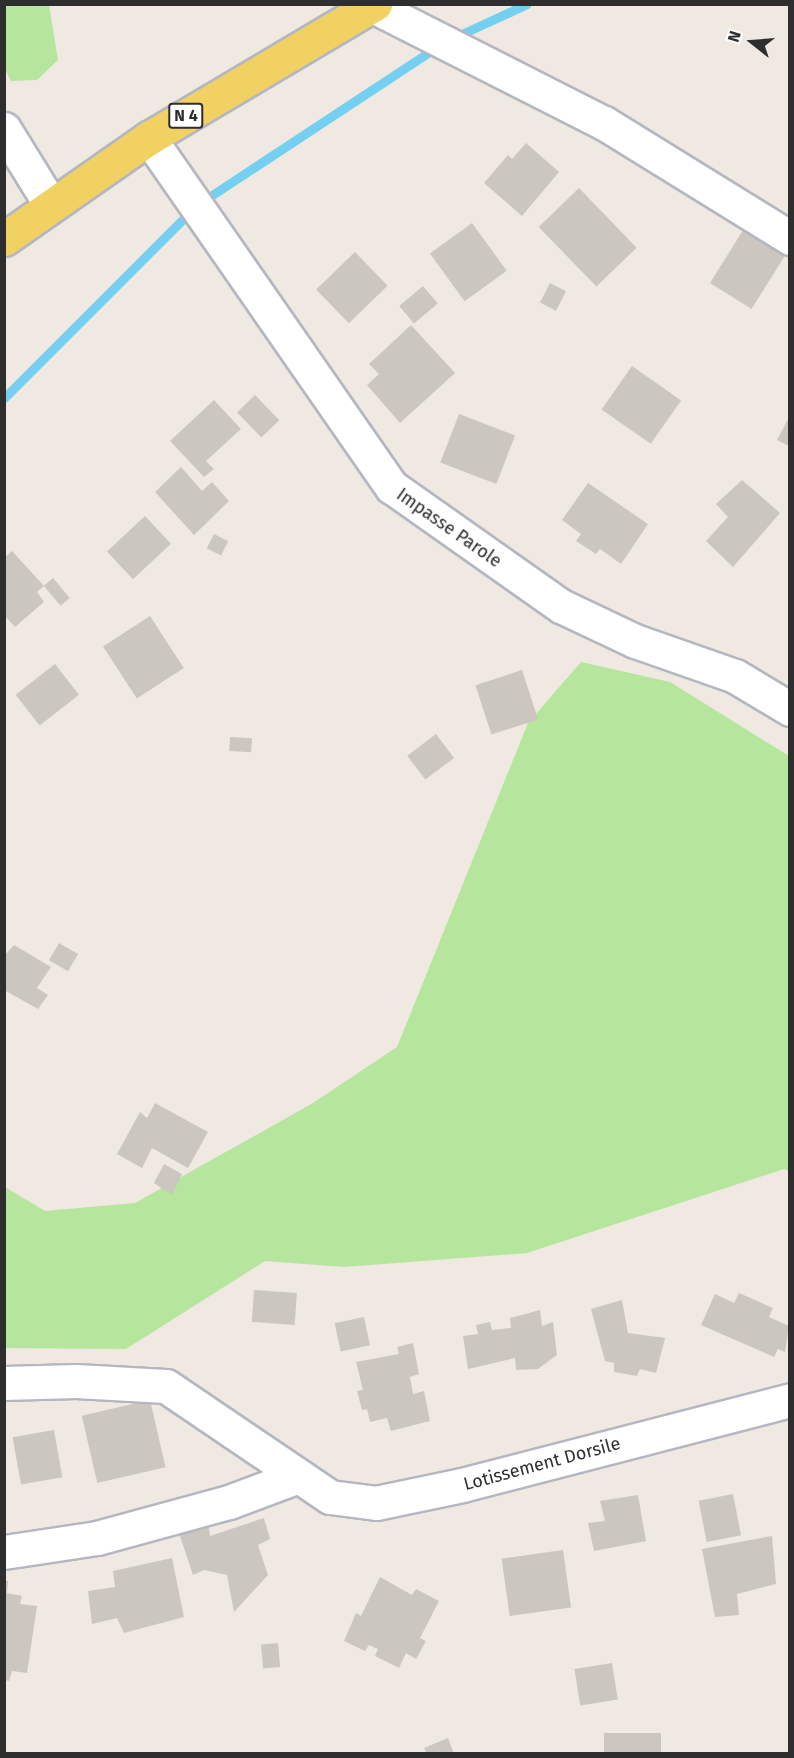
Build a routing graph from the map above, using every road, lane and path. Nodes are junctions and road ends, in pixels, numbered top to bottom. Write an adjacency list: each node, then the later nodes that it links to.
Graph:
1 (374, 5): 3 (main road, N 4); 5 (street)
2 (4, 129): 4 (street)
3 (149, 138): 4 (main road, N 4); 7 (street, Impasse Parole)
4 (51, 205): 6 (main road, N 4)
5 (789, 238)
6 (4, 239)
7 (789, 709)
8 (4, 1383): 10 (street, Lotissement Dorsile)
9 (789, 1400): 10 (street, Lotissement Dorsile)
10 (298, 1476): 11 (street)
11 (4, 1552)

